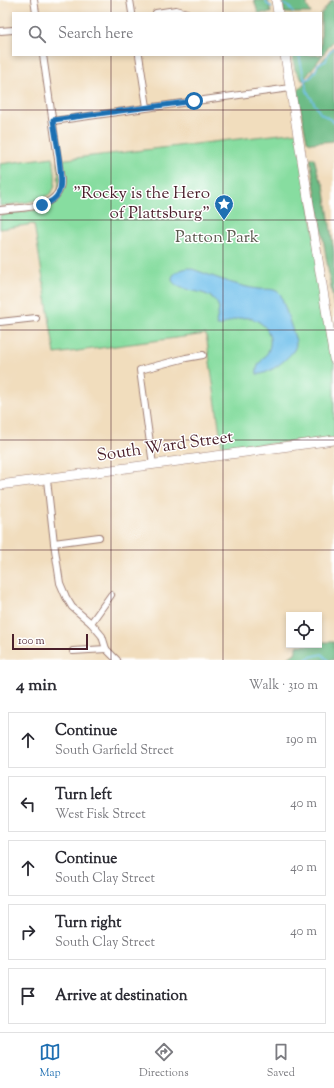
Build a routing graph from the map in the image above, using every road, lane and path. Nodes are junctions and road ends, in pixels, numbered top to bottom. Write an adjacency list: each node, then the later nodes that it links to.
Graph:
1 (34, 0): 4 (street)
2 (130, 0): 5 (street)
3 (276, 0): 8 (street)
4 (36, 12)
5 (132, 12)
6 (163, 12): 7 (street)
7 (183, 12)
8 (278, 12)
9 (12, 30): 10 (street)
10 (0, 31)
11 (43, 56): 16 (street)
12 (139, 56): 15 (street)
13 (285, 56): 14 (street)
14 (290, 88): 15 (street); 21 (street)
15 (147, 107): 16 (street)
16 (53, 120): 17 (street)
17 (0, 210)
18 (36, 318): 19 (street)
19 (0, 322)
20 (204, 356): 23 (street)
21 (334, 359)
22 (334, 440): 23 (street, South Ward Street)
23 (153, 465): 24 (street, South Ward Street)
24 (47, 480): 25 (street, South Ward Street); 27 (street)
25 (0, 485)
26 (99, 537): 27 (street)
27 (54, 542): 29 (street)
28 (111, 595): 29 (street)
29 (91, 623): 30 (street)
30 (106, 649): 31 (street); 32 (street)
31 (73, 651)
32 (117, 660)

